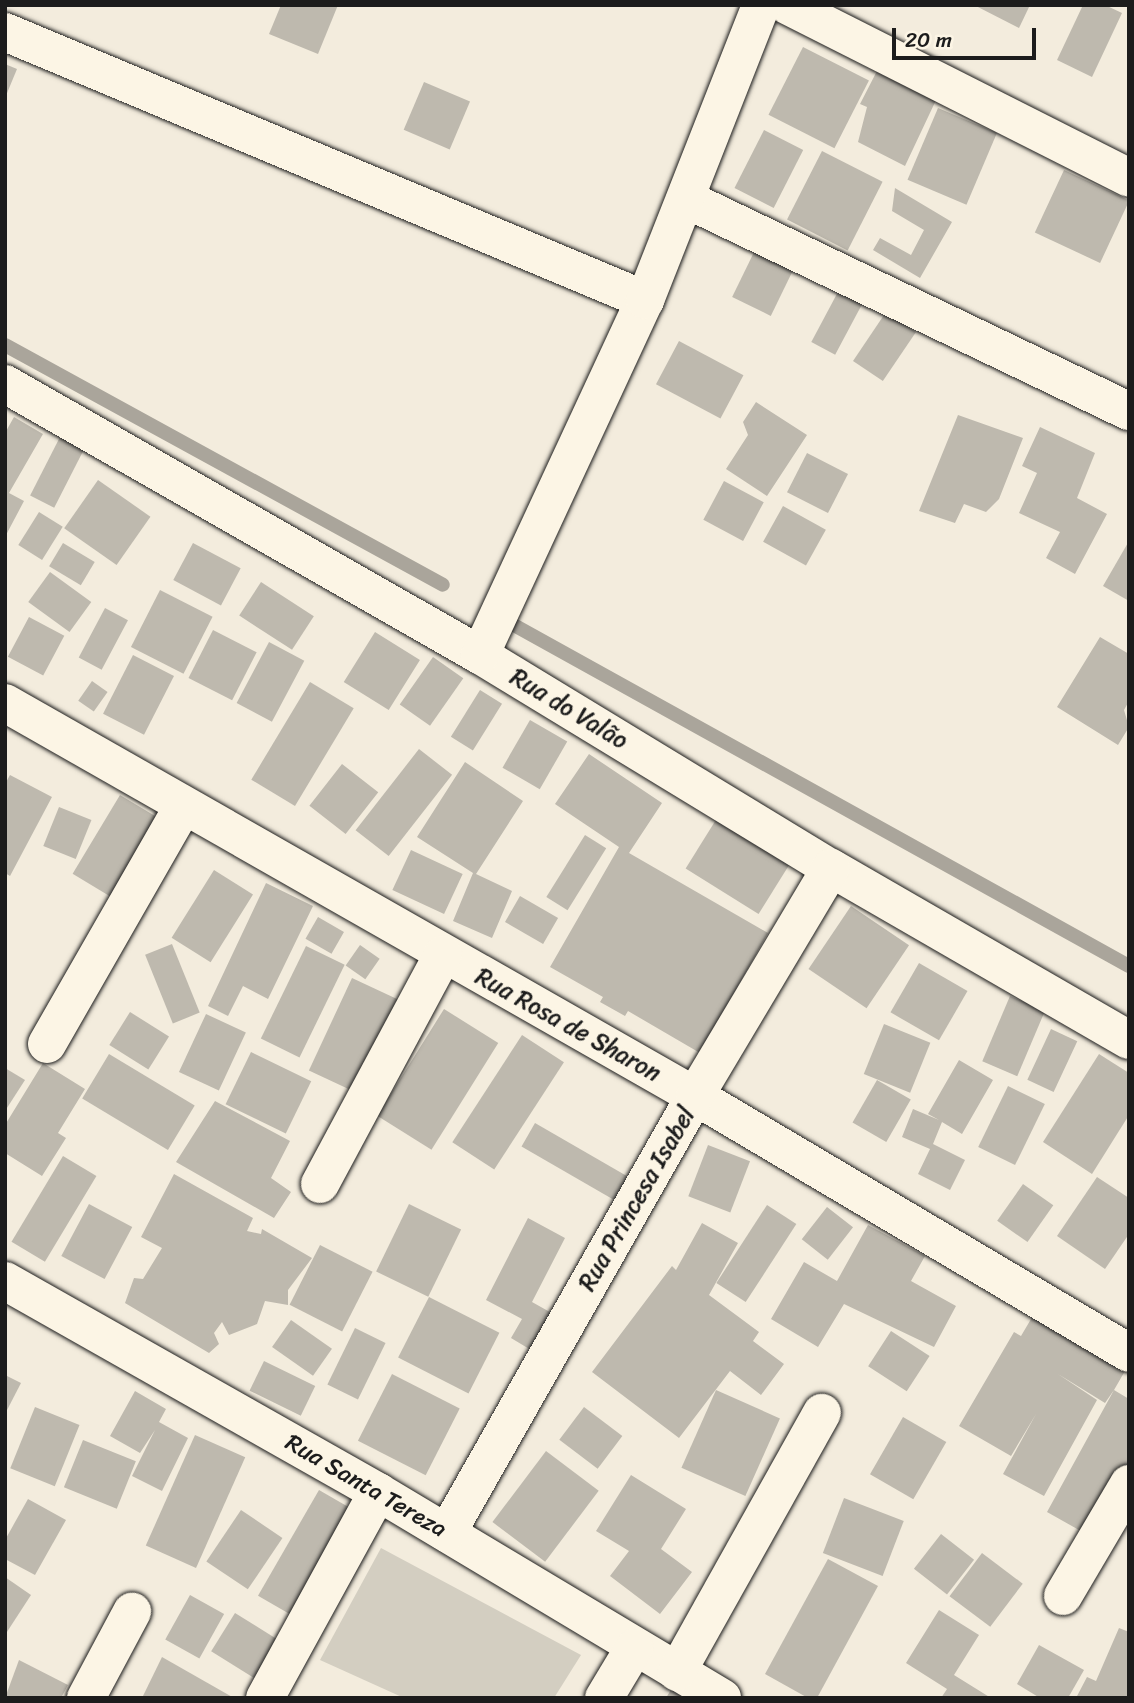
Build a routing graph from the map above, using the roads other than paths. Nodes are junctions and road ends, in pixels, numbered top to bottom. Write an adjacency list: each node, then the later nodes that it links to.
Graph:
1 (761, 5): 5 (street)
2 (787, 5): 4 (street)
3 (5, 32): 6 (street)
4 (1129, 178)
5 (686, 199): 6 (street); 8 (street)
6 (645, 300): 9 (street)
7 (5, 384): 9 (street, Rua do Valão)
8 (1129, 411)
9 (480, 655): 12 (street, Rua do Valão)
10 (5, 703): 11 (street, Rua Rosa de Sharon)
11 (183, 807): 13 (street, Rua Rosa de Sharon); 15 (street)
12 (831, 868): 14 (street, Rua do Valão); 16 (street, Rua Princesa Isabel)
13 (443, 955): 16 (street, Rua Rosa de Sharon); 17 (street)
14 (1129, 1040)
15 (47, 1044)
16 (695, 1096): 19 (street, Rua Rosa de Sharon); 23 (street, Rua Princesa Isabel)
17 (320, 1184)
18 (5, 1282): 22 (street, Rua Santa Tereza)
19 (1129, 1353)
20 (822, 1413): 27 (street)
21 (1129, 1484): 24 (street)
22 (378, 1492): 23 (street, Rua Santa Tereza); 28 (street)
23 (447, 1533): 26 (street, Rua Santa Tereza)
24 (1063, 1596)
25 (132, 1612): 29 (street)
26 (634, 1648): 27 (street, Rua Santa Tereza); 30 (street)
27 (677, 1672): 31 (street, Rua Santa Tereza)
28 (274, 1695)
29 (86, 1698)
30 (604, 1698)
31 (722, 1698)

